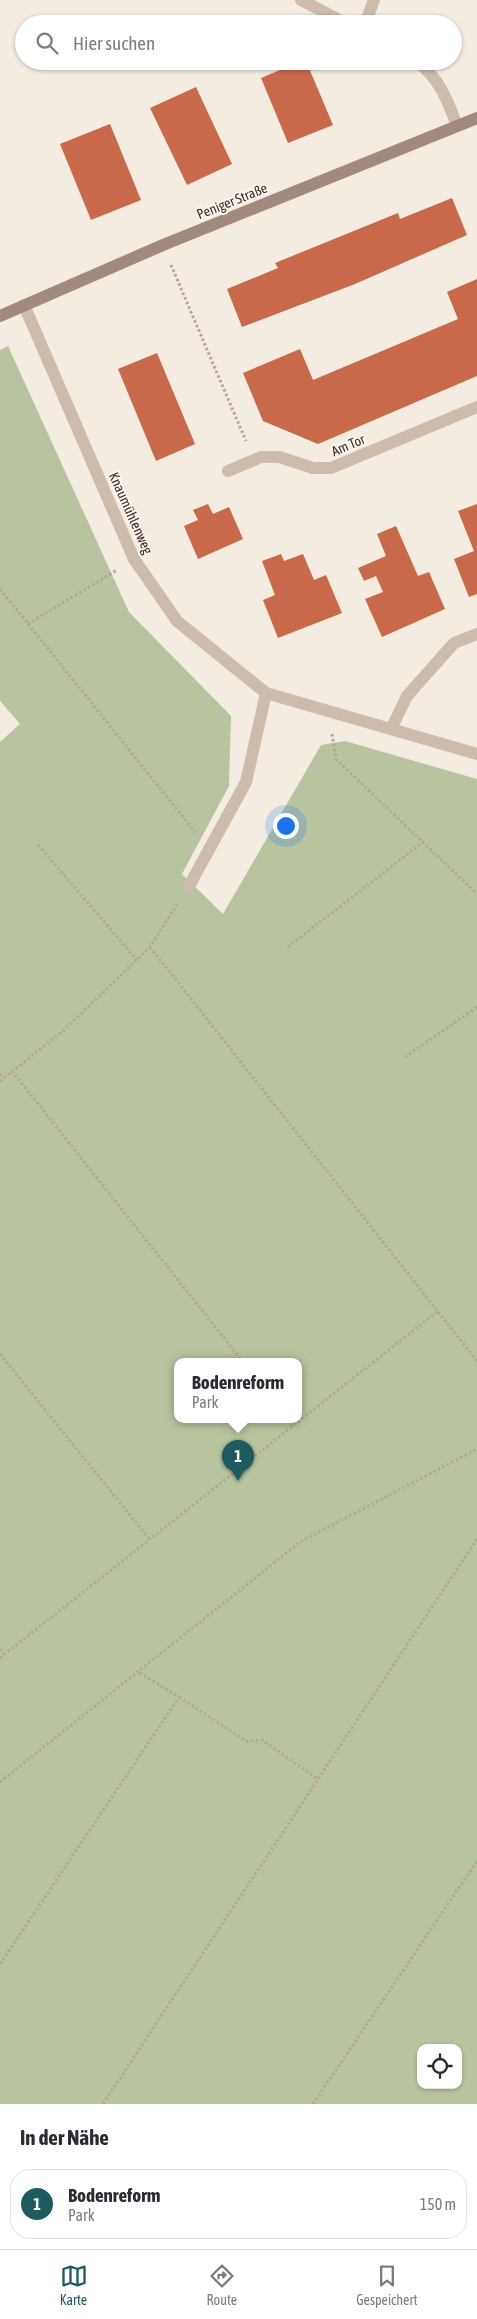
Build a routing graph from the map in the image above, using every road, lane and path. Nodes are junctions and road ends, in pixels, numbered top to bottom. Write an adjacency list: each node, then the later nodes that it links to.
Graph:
1 (301, 0): 3 (street)
2 (374, 0): 4 (street)
3 (330, 15)
4 (368, 15)
5 (426, 70): 7 (street)
6 (477, 118): 7 (street, Peniger Straße)
7 (458, 126): 8 (street, Peniger Straße)
8 (163, 245): 9 (street, Peniger Straße); 12 (path)
9 (24, 305): 10 (street, Peniger Straße); 14 (street, Knaumühlenweg)
10 (0, 316)
11 (477, 407): 12 (street, Am Tor)
12 (254, 460): 13 (street, Am Tor)
13 (228, 471)
14 (134, 559): 16 (path); 18 (street, Knaumühlenweg)
15 (0, 589): 16 (path)
16 (28, 624): 24 (path)
17 (477, 634): 20 (street)
18 (266, 693): 19 (street, Knaumühlenweg); 24 (street)
19 (327, 711): 20 (street, Knaumühlenweg); 22 (path)
20 (390, 729): 21 (street, Knaumühlenweg)
21 (477, 754)
22 (423, 842): 26 (path); 27 (path)
23 (38, 844): 29 (path)
24 (209, 849): 25 (street)
25 (188, 886): 28 (path)
26 (477, 894)
27 (288, 947)
28 (150, 948): 29 (path); 35 (path)
29 (137, 960): 32 (path)
30 (477, 1007): 31 (path)
31 (405, 1056)
32 (12, 1071): 34 (path); 37 (path)
33 (0, 1074): 34 (path)
34 (2, 1080)
35 (438, 1311): 38 (path); 39 (path)
36 (0, 1354): 45 (path)
37 (239, 1358)
38 (477, 1361)
39 (302, 1419)
40 (290, 1423): 42 (path)
41 (297, 1423): 42 (path)
42 (293, 1426): 45 (path)
43 (477, 1449): 49 (path)
44 (477, 1539): 51 (path)
45 (150, 1540): 47 (path)
46 (0, 1649): 47 (path)
47 (4, 1654): 48 (path)
48 (0, 1658)
49 (138, 1672): 50 (path); 52 (path)
50 (179, 1697): 51 (path); 54 (path)
51 (318, 1779): 55 (path)
52 (0, 1782)
53 (477, 1861): 56 (path)
54 (0, 1964)
55 (103, 2104)
56 (313, 2104)

